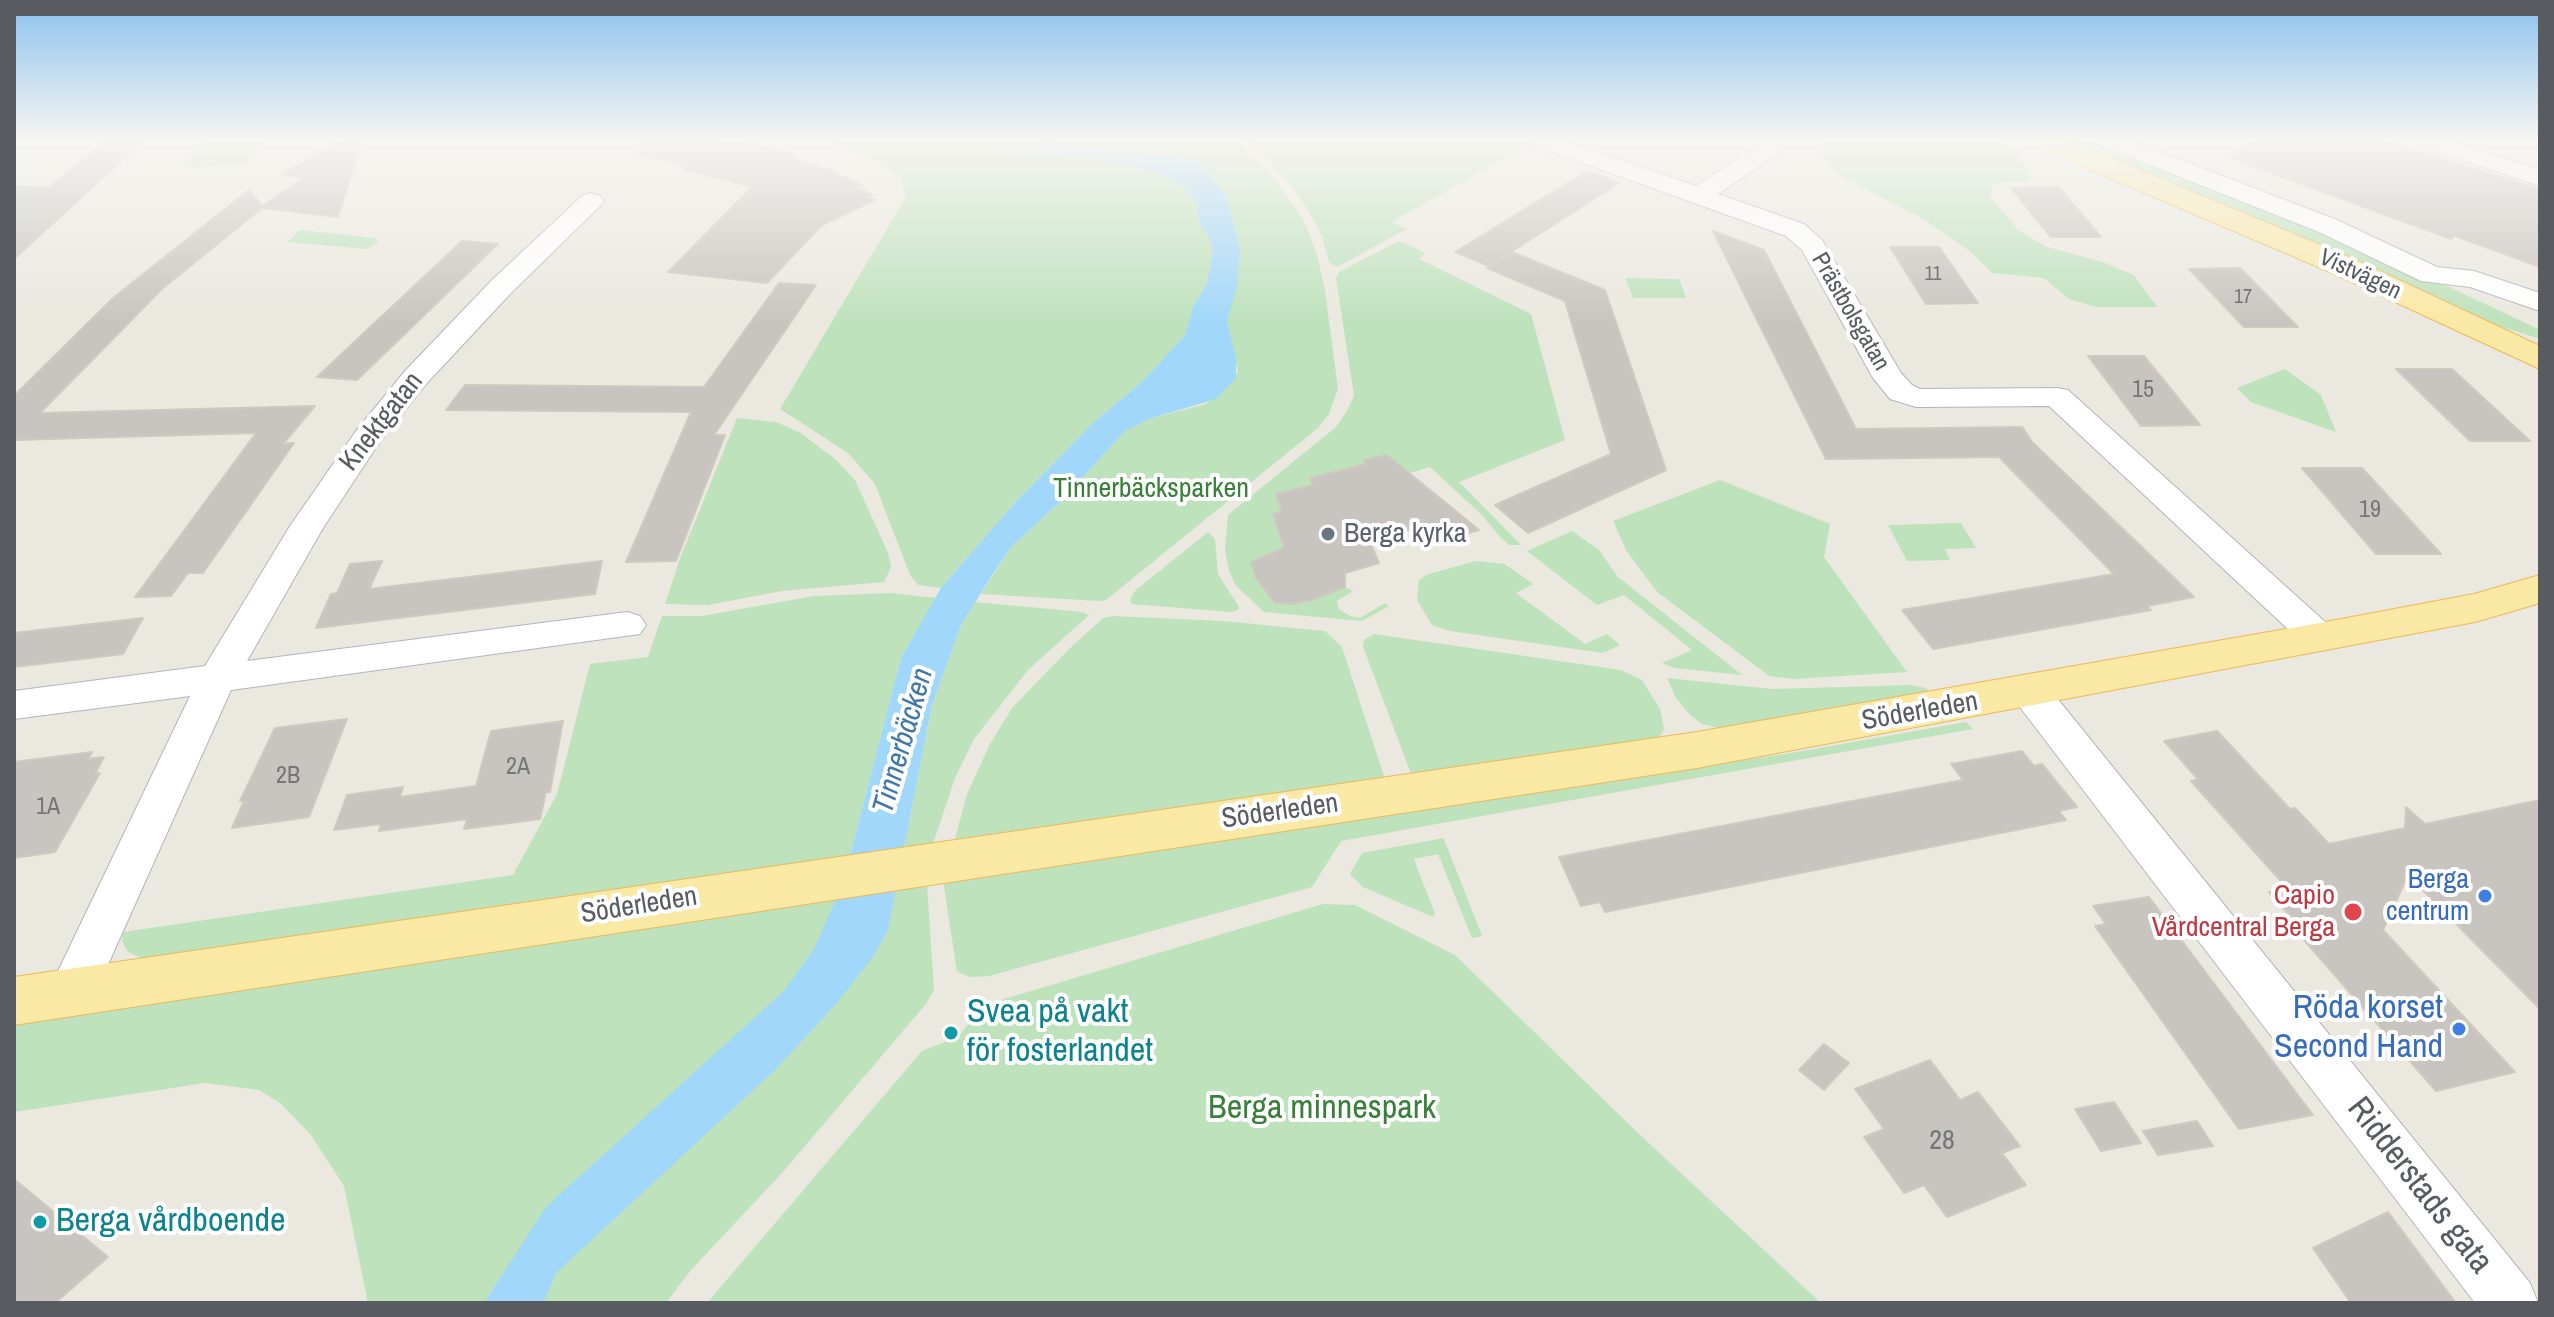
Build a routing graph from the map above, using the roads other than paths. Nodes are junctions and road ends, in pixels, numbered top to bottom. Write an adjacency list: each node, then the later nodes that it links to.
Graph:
1 (591, 201): 10 (street, Knektgatan)
2 (1718, 201): 9 (street, Prästbolsgatan)
3 (2190, 201): 6 (main road, Vistvägen)
4 (2265, 201): 5 (street, Vistvägen)
5 (2540, 302)
6 (2540, 359)
7 (2540, 589): 9 (main road, Söderleden)
8 (627, 625): 10 (street)
9 (2320, 638): 11 (main road, Söderleden)
10 (217, 679): 12 (street); 13 (street, Knektgatan)
11 (2030, 692): 13 (main road, Söderleden); 15 (street, Ridderstads gata)
12 (14, 705)
13 (72, 992): 14 (main road, Söderleden)
14 (14, 1001)
15 (2510, 1303)

